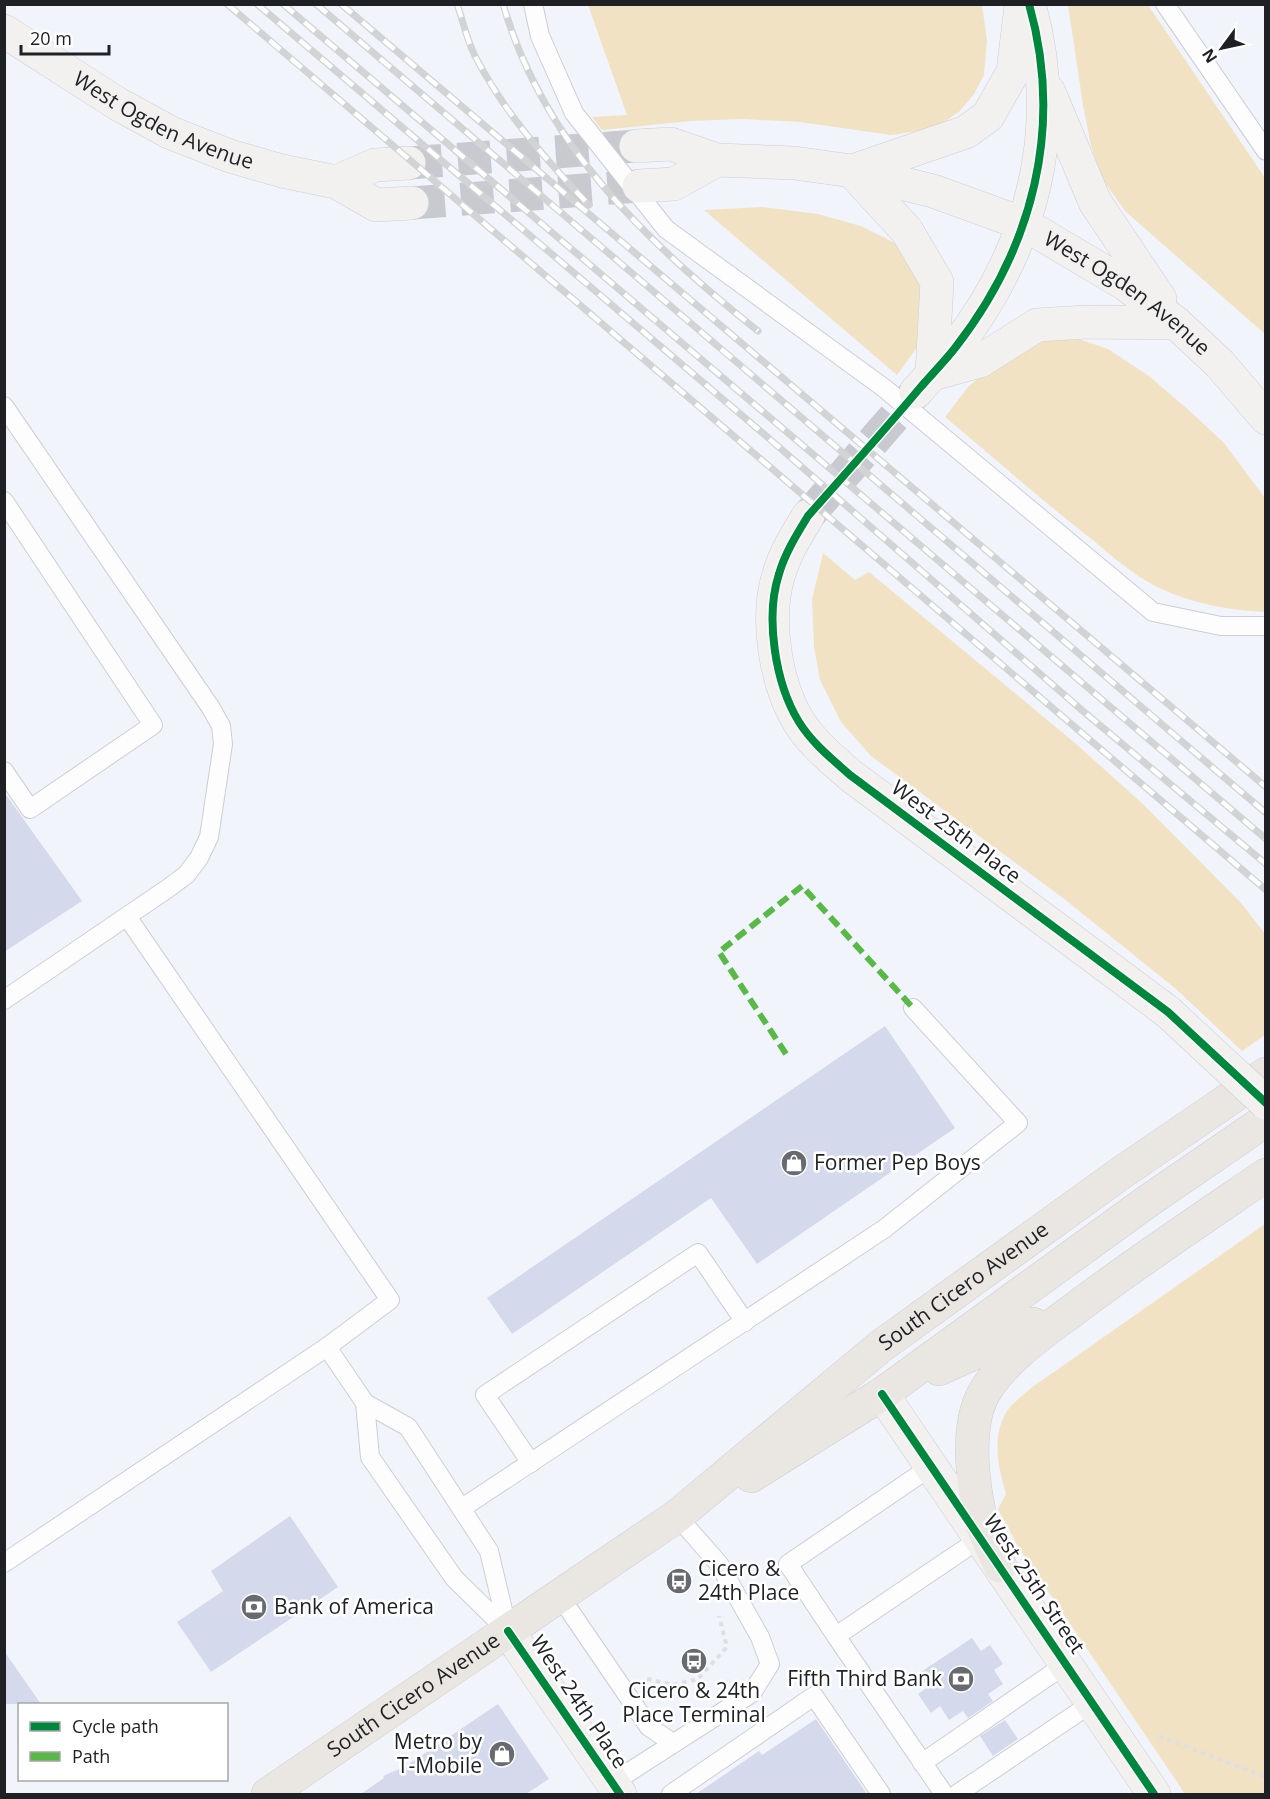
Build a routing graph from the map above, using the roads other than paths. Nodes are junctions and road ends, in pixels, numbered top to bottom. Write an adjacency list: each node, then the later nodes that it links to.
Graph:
1 (533, 4): 22 (lane)
2 (1021, 4): 11 (main road)
3 (1029, 4): 6 (main road)
4 (1165, 4): 8 (lane)
5 (4, 31): 12 (main road, West Ogden Avenue)
6 (1042, 73): 15 (main road); 16 (main road)
7 (636, 146): 9 (main road, West Ogden Avenue)
8 (1266, 151)
9 (717, 160): 11 (main road, West Ogden Avenue); 13 (main road)
10 (409, 163): 12 (main road)
11 (852, 171): 15 (main road, West Ogden Avenue); 17 (main road)
12 (336, 182): 14 (main road, West Ogden Avenue)
13 (639, 186)
14 (412, 203)
15 (1024, 224): 16 (main road, West Ogden Avenue); 17 (main road)
16 (1176, 323): 17 (main road); 19 (main road, West Ogden Avenue)
17 (924, 383)
18 (4, 406): 24 (lane)
19 (1266, 418)
20 (4, 501): 23 (lane)
21 (808, 516): 28 (main road, West 25th Place, bridge)
22 (1266, 626)
23 (4, 771)
24 (128, 918): 25 (lane); 33 (lane)
25 (4, 1000)
26 (913, 1008): 32 (lane)
27 (1266, 1074): 39 (main road, South Cicero Avenue)
28 (1266, 1103)
29 (1266, 1120): 34 (main road, South Cicero Avenue)
30 (1266, 1175): 31 (main road)
31 (1111, 1281): 34 (main road); 42 (main road)
32 (745, 1322): 36 (lane); 36 (lane)
33 (327, 1347): 35 (lane); 41 (lane)
34 (882, 1394): 37 (main road, West 25th Street); 39 (main road, South Cicero Avenue)
35 (365, 1403): 38 (lane); 44 (lane)
36 (531, 1462): 38 (lane)
37 (932, 1466): 40 (main road, West 25th Street); 45 (lane)
38 (462, 1509): 44 (lane)
39 (677, 1516): 43 (main road, South Cicero Avenue); 48 (lane)
40 (981, 1538): 42 (main road, West 25th Street); 45 (lane)
41 (4, 1563)
42 (1000, 1566): 46 (main road, West 25th Street)
43 (560, 1595): 44 (main road, South Cicero Avenue); 48 (lane)
44 (508, 1630): 50 (main road, West 24th Place); 51 (main road, South Cicero Avenue)
45 (836, 1636): 49 (lane)
46 (1066, 1664): 47 (main road, West 25th Street); 49 (lane)
47 (1092, 1703): 55 (lane); 56 (main road, West 25th Street)
48 (673, 1743): 50 (lane)
49 (922, 1762): 54 (lane)
50 (616, 1789)
51 (268, 1794)
52 (671, 1794): 53 (lane)
53 (881, 1794)
54 (944, 1794)
55 (957, 1794)
56 (1154, 1794)

